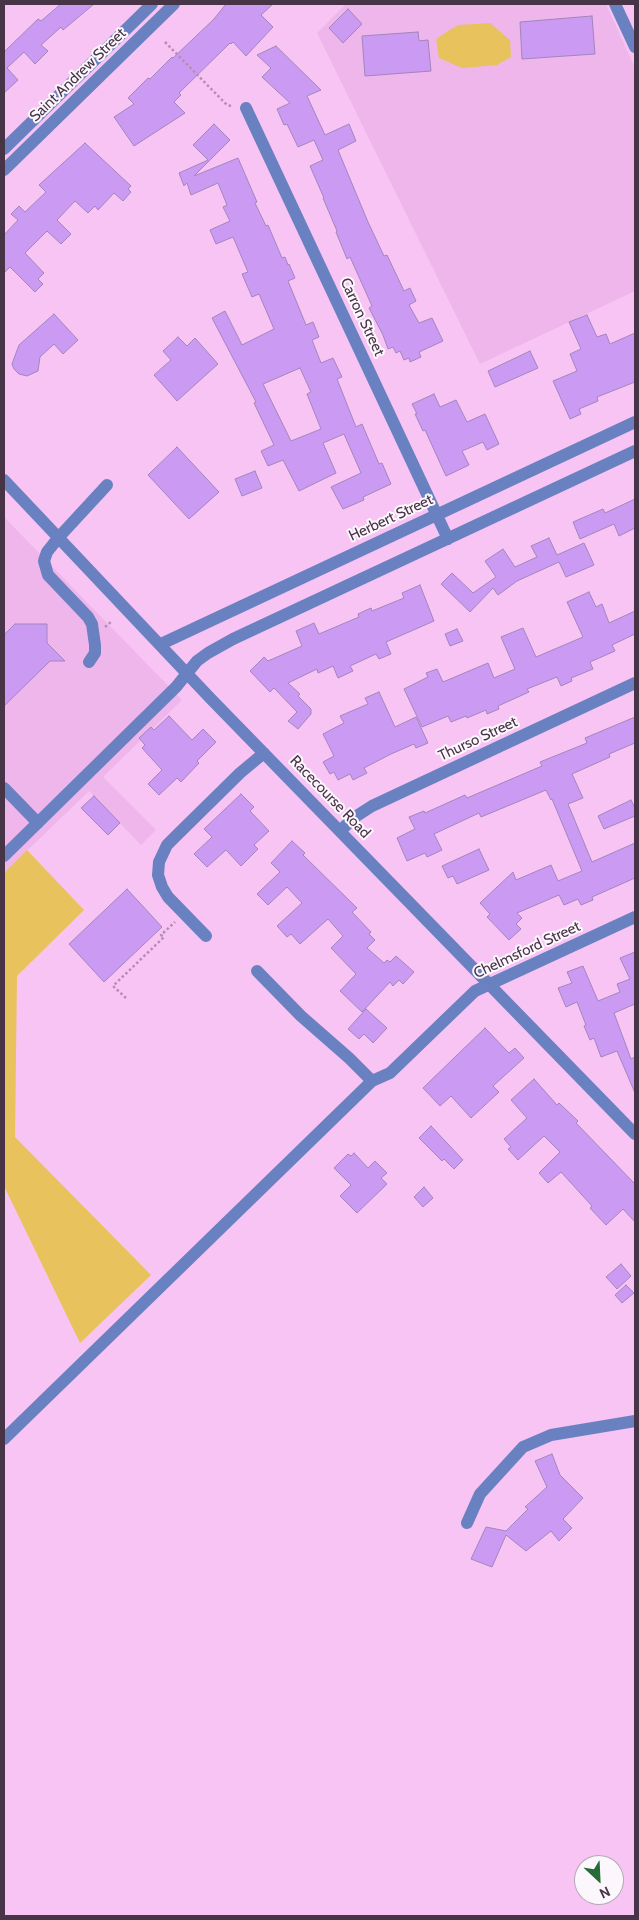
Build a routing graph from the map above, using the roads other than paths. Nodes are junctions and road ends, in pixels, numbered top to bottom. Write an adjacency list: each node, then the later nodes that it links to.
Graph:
1 (152, 4): 6 (street, Saint Andrew Street)
2 (174, 4): 7 (street, Saint Andrew Street)
3 (615, 4): 4 (street)
4 (635, 47)
5 (246, 108): 13 (street, Carron Street)
6 (4, 148): 7 (street)
7 (14, 159): 8 (street, Saint Andrew Street)
8 (4, 170)
9 (635, 422): 13 (street, Herbert Street)
10 (635, 452): 15 (street)
11 (4, 480): 14 (street, Racecourse Road)
12 (107, 486): 14 (street)
13 (436, 515): 15 (street, Carron Street); 16 (street, Herbert Street)
14 (58, 537): 16 (street, Racecourse Road); 17 (street)
15 (448, 539): 18 (street)
16 (161, 644): 18 (street, Racecourse Road)
17 (89, 662)
18 (188, 673): 20 (street, Racecourse Road); 22 (street)
19 (635, 683): 23 (street, Thurso Street)
20 (264, 752): 23 (street, Racecourse Road); 26 (street)
21 (4, 788): 22 (street)
22 (38, 823): 24 (street)
23 (340, 831): 28 (street, Racecourse Road)
24 (4, 856)
25 (635, 917): 28 (street, Chelmsford Street)
26 (206, 936)
27 (257, 971): 29 (street)
28 (490, 985): 29 (street, Chelmsford Street); 30 (street, Racecourse Road)
29 (372, 1081): 32 (street, Chelmsford Street)
30 (635, 1134)
31 (635, 1421): 33 (street)
32 (4, 1439)
33 (467, 1523)

